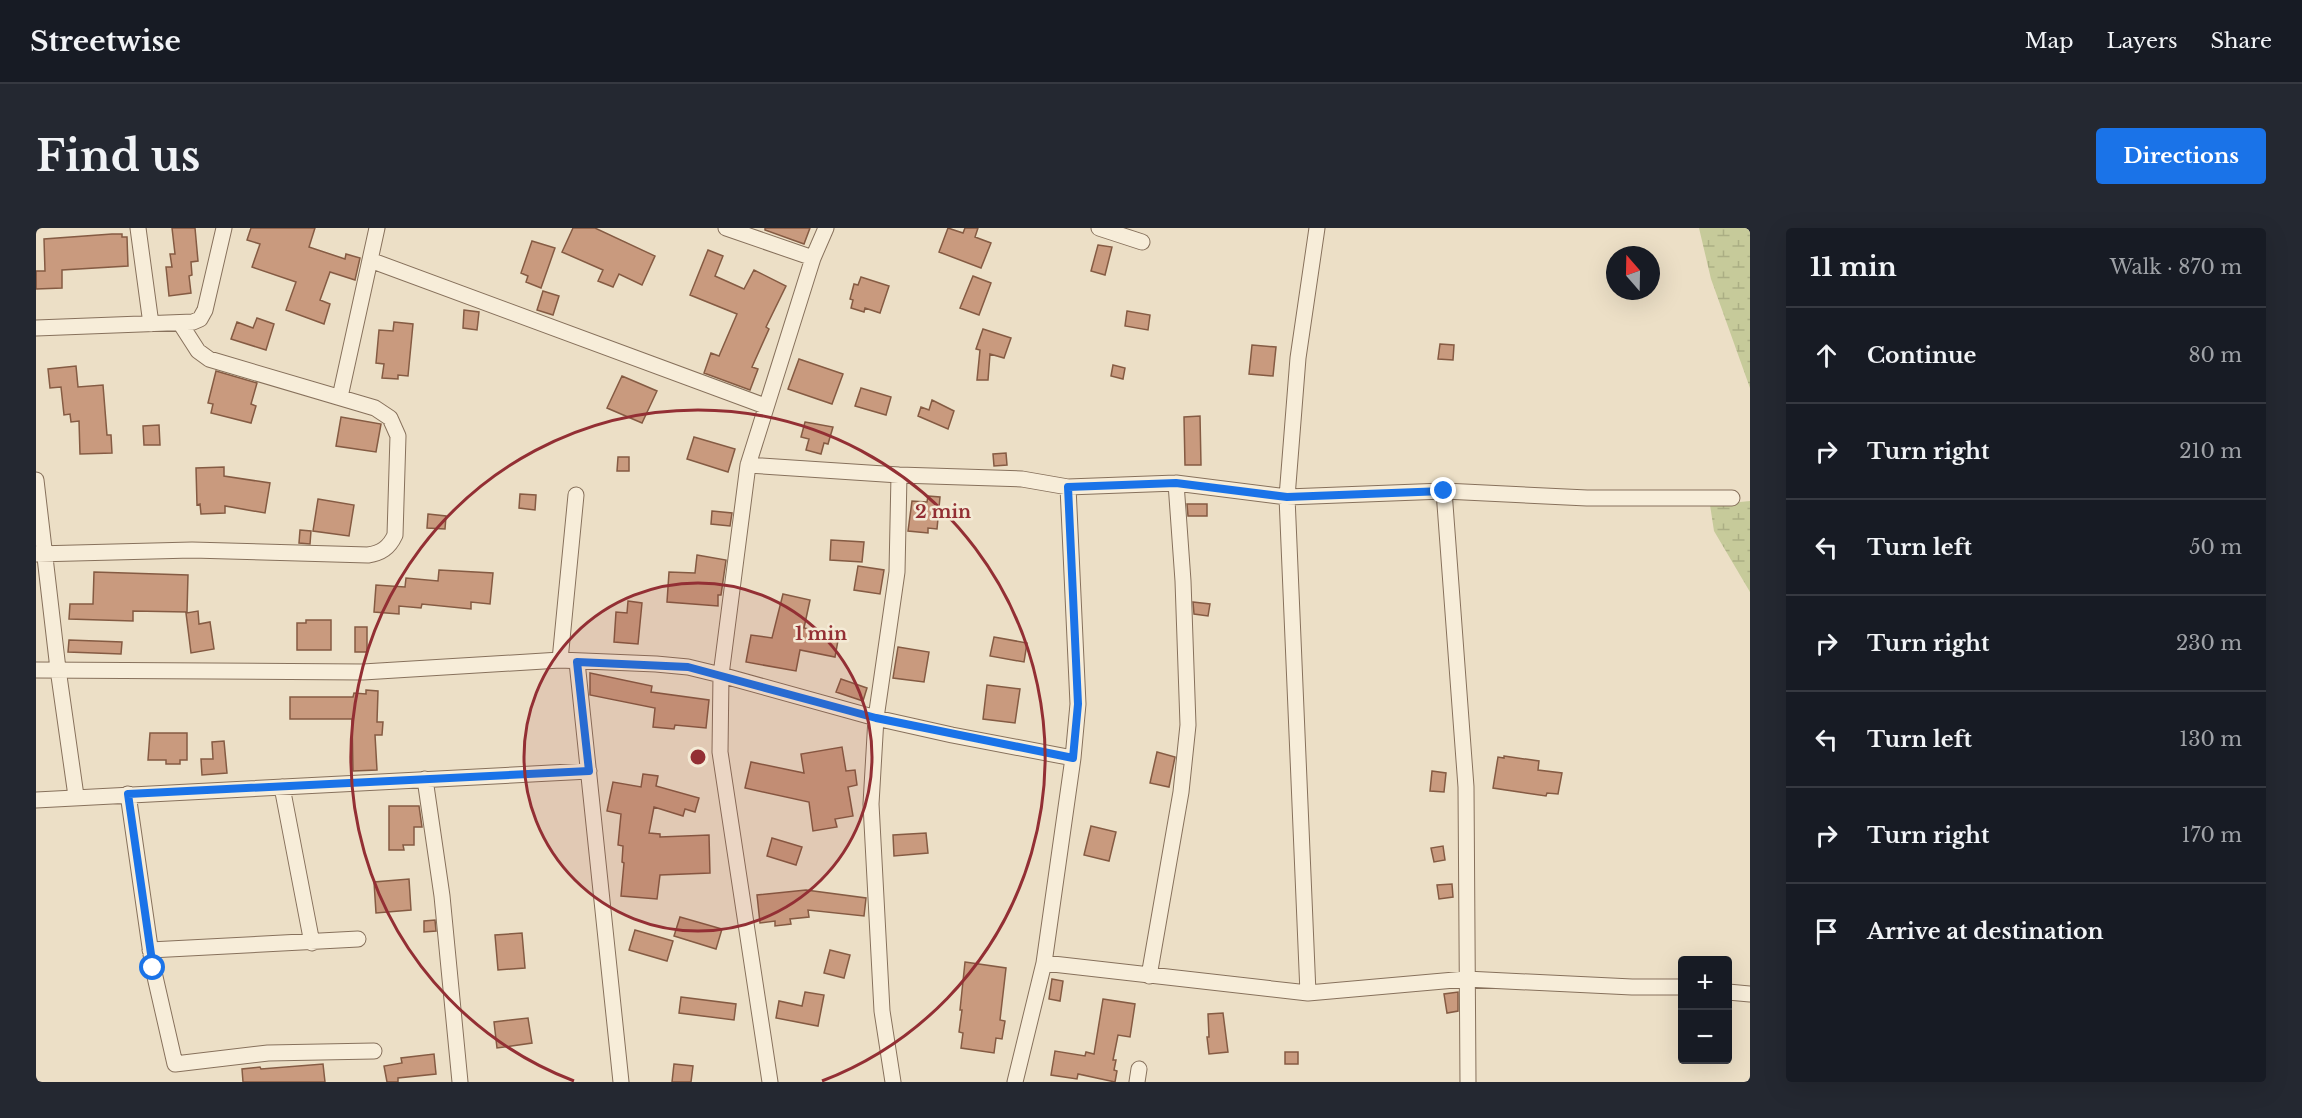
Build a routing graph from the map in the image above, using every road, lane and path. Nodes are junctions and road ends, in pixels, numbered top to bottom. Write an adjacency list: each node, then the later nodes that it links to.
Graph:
1 (138, 228): 12 (street)
2 (224, 228): 11 (street)
3 (377, 228): 10 (street)
4 (726, 228): 9 (street)
5 (826, 228): 9 (street)
6 (1099, 228): 8 (street)
7 (1317, 228): 23 (street)
8 (1142, 242)
9 (813, 258): 15 (street)
10 (370, 260): 14 (street); 15 (street)
11 (180, 323): 12 (street); 14 (street)
12 (152, 324): 13 (street)
13 (36, 328)
14 (340, 397): 25 (street)
15 (765, 406): 16 (street)
16 (748, 465): 17 (street); 30 (street)
17 (899, 475): 20 (street); 31 (street)
18 (36, 480): 25 (street)
19 (1176, 483): 20 (street); 23 (street); 43 (street)
20 (1068, 487): 32 (street)
21 (1444, 491): 23 (street); 24 (street); 44 (street)
22 (576, 495): 26 (street)
23 (1287, 497): 47 (street)
24 (1732, 498)
25 (40, 554): 28 (street)
26 (560, 660): 27 (street); 28 (street)
27 (577, 662): 30 (street); 33 (street)
28 (58, 669): 29 (street); 37 (street)
29 (36, 670)
30 (721, 675): 31 (street); 52 (street)
31 (876, 718): 32 (street); 53 (street)
32 (1073, 758): 42 (street)
33 (589, 771): 34 (street); 51 (street)
34 (426, 779): 35 (street); 50 (street)
35 (282, 787): 36 (street); 40 (street)
36 (128, 794): 37 (street); 41 (street)
37 (76, 796): 38 (street)
38 (36, 800)
39 (358, 939): 40 (street)
40 (312, 943): 41 (street)
41 (150, 950): 49 (street)
42 (1044, 963): 43 (street); 54 (street)
43 (1149, 976): 47 (street)
44 (1466, 979): 45 (street); 47 (street); 55 (street)
45 (1678, 987)
46 (1732, 992): 48 (street)
47 (1308, 993)
48 (1750, 994)
49 (374, 1051)
50 (460, 1082)
51 (621, 1082)
52 (770, 1082)
53 (892, 1082)
54 (1015, 1082)
55 (1468, 1082)

